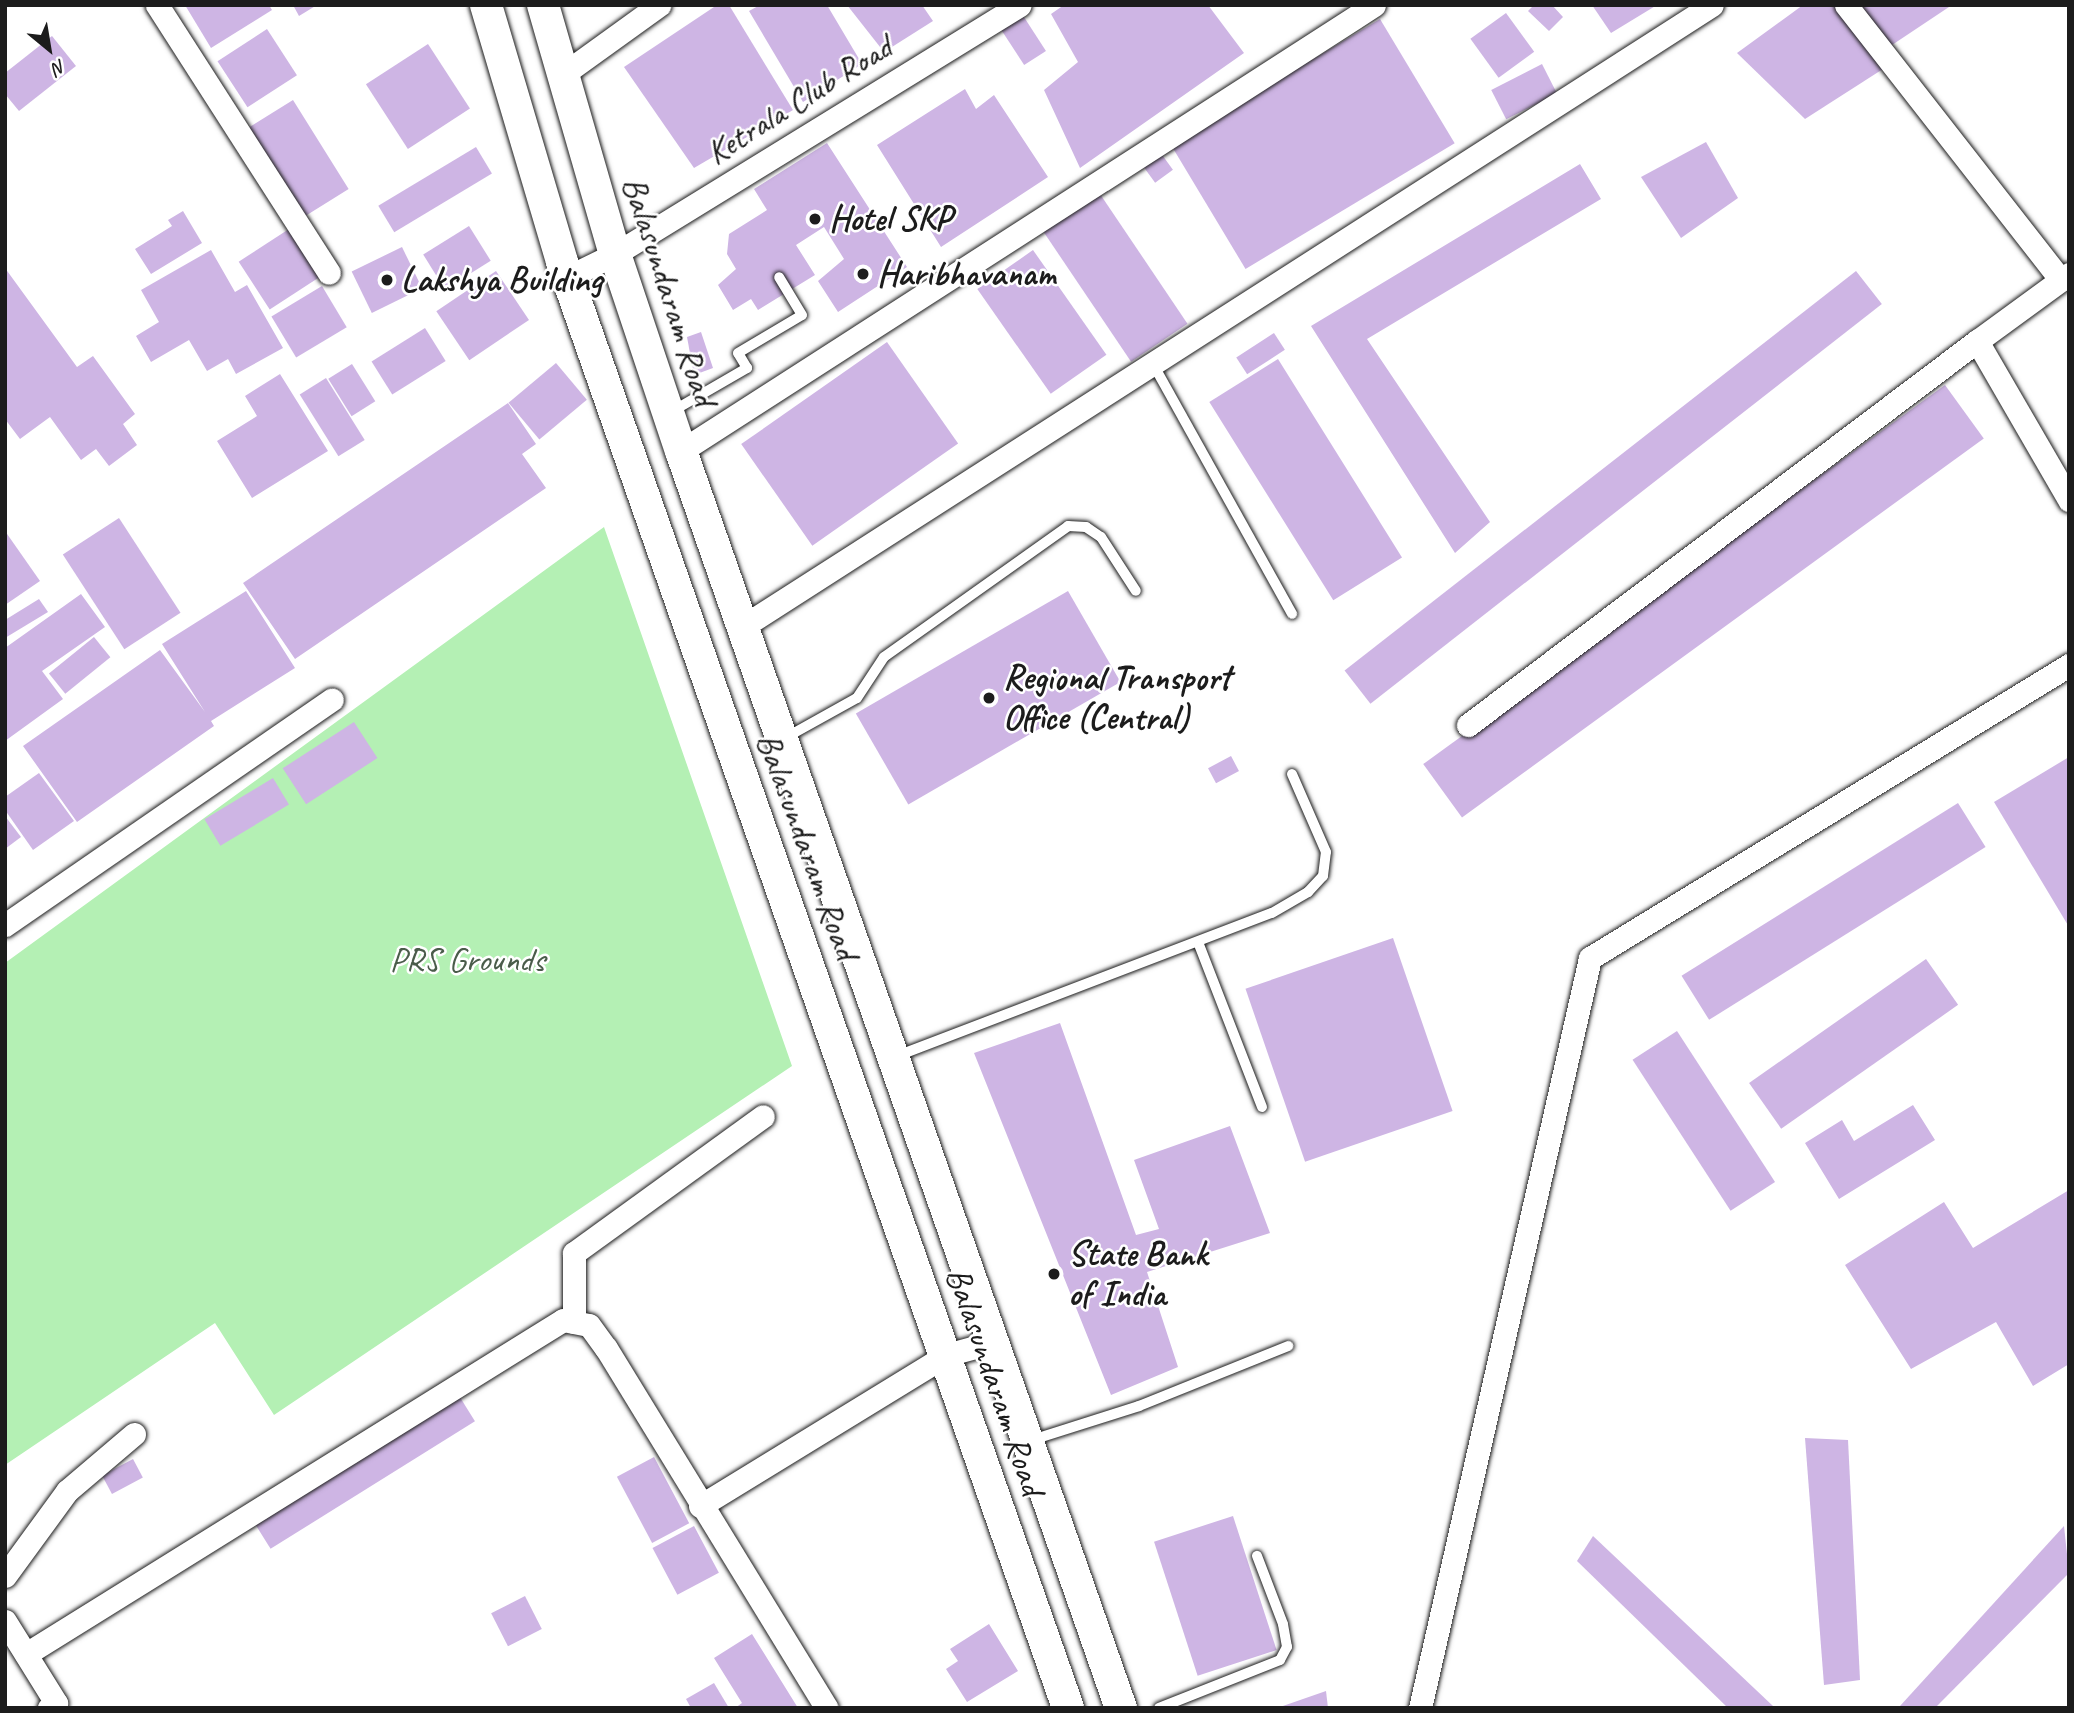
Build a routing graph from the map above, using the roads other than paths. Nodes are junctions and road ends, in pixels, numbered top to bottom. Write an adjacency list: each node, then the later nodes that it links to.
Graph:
1 (157, 5): 11 (street)
2 (486, 5): 12 (main road, Balasundaram Road)
3 (543, 5): 9 (main road, Balasundaram Road)
4 (659, 5): 9 (street)
5 (1020, 5): 10 (street, Ketrala Club Road)
6 (1374, 5): 18 (street)
7 (1712, 5): 16 (street)
8 (1846, 5): 14 (street)
9 (562, 75): 10 (main road, Balasundaram Road)
10 (615, 254): 12 (street, Ketrala Club Road); 17 (main road, Balasundaram Road)
11 (329, 273)
12 (568, 277): 27 (main road, Balasundaram Road)
13 (779, 277): 17 (lane)
14 (2065, 277): 15 (street)
15 (1977, 341): 19 (street); 25 (street)
16 (1153, 364): 21 (lane); 22 (street)
17 (668, 414): 18 (main road, Balasundaram Road)
18 (681, 451): 22 (main road, Balasundaram Road)
19 (2069, 500)
20 (1136, 590): 26 (lane)
21 (1292, 614)
22 (742, 627): 26 (main road, Balasundaram Road)
23 (2069, 665): 50 (street)
24 (332, 699): 29 (street)
25 (1468, 725)
26 (780, 732): 27 (main road); 31 (main road, Balasundaram Road)
27 (729, 743): 37 (main road, Balasundaram Road)
28 (1292, 774): 30 (lane)
29 (5, 925)
30 (1198, 942): 31 (lane); 32 (lane)
31 (894, 1057): 35 (main road, Balasundaram Road)
32 (1262, 1107)
33 (763, 1116): 34 (street)
34 (574, 1322): 40 (street); 44 (street)
35 (994, 1342): 37 (street); 39 (main road, Balasundaram Road)
36 (1288, 1346): 39 (lane)
37 (946, 1355): 40 (street); 47 (main road, Balasundaram Road)
38 (134, 1434): 42 (street)
39 (1029, 1441): 48 (main road, Balasundaram Road)
40 (700, 1506): 46 (street)
41 (1257, 1556): 49 (lane)
42 (5, 1576)
43 (5, 1621): 44 (street)
44 (26, 1654): 45 (street)
45 (49, 1708)
46 (827, 1708)
47 (1068, 1708)
48 (1121, 1708)
49 (1159, 1708)
50 (1420, 1708)

